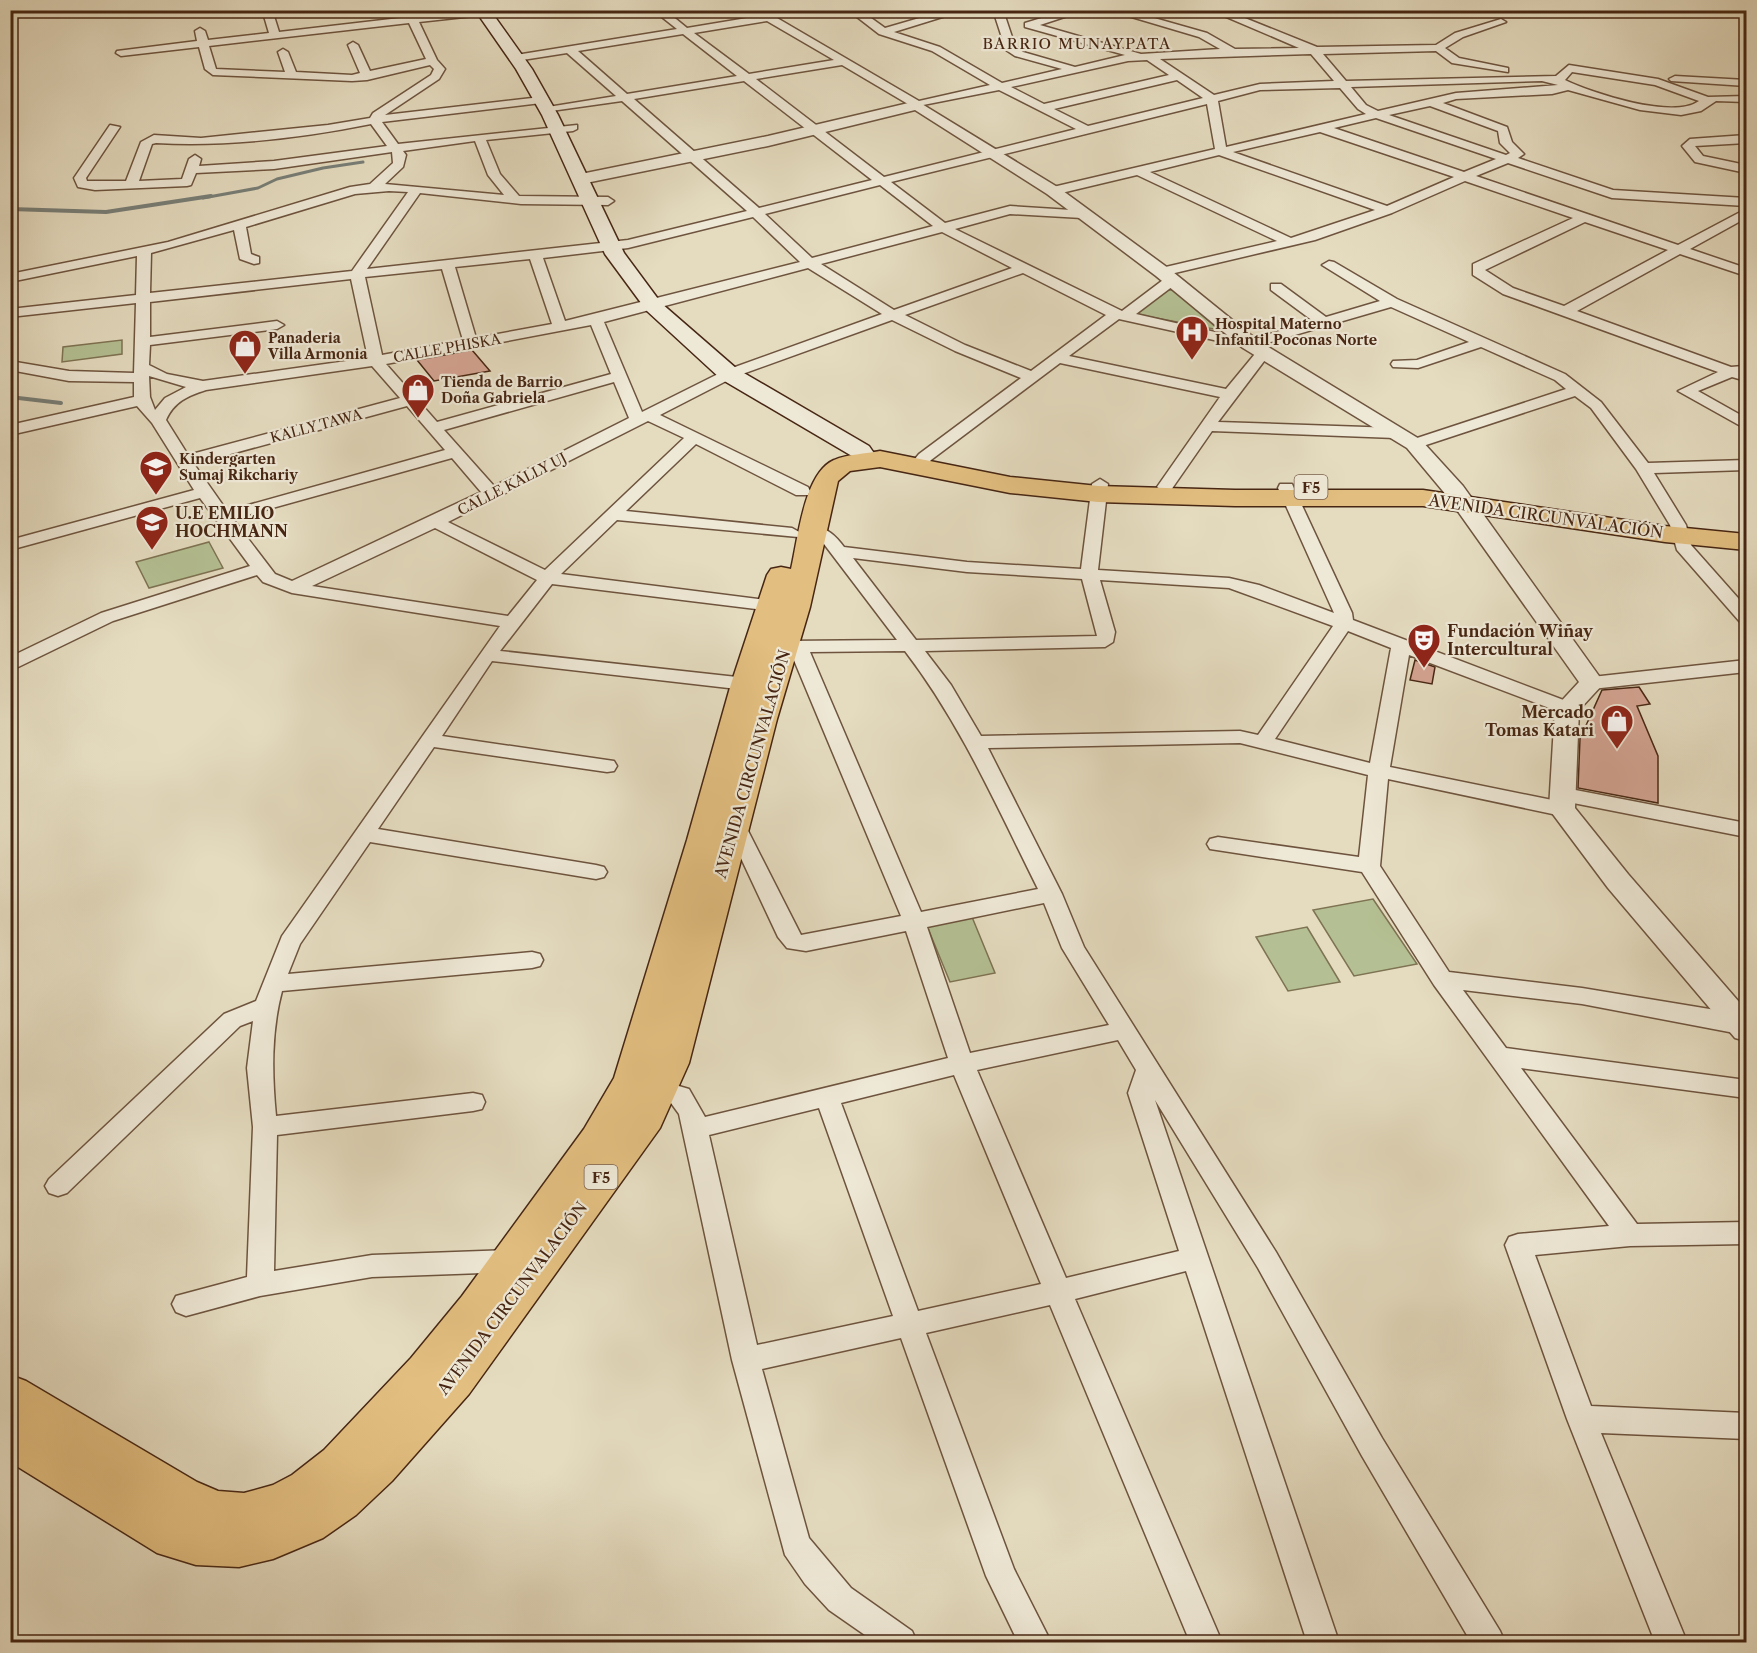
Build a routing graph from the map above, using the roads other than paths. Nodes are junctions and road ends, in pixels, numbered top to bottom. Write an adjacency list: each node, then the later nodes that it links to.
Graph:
1 (658, 10): 19 (street)
2 (756, 10): 13 (street)
3 (782, 10): 13 (street)
4 (853, 10): 20 (street)
5 (960, 10): 20 (street)
6 (998, 10): 16 (street)
7 (1081, 10): 16 (street)
8 (1113, 10): 28 (street)
9 (1215, 10): 26 (street)
10 (487, 11): 14 (street); 31 (main road)
11 (268, 16): 21 (street)
12 (340, 16): 17 (street)
13 (769, 18): 19 (street); 33 (street)
14 (412, 20): 17 (street); 32 (street)
15 (1501, 22): 24 (street)
16 (1017, 28): 30 (street); 34 (street)
17 (336, 29): 21 (street)
18 (200, 31): 22 (street)
19 (686, 31): 25 (street); 38 (street)
20 (883, 32): 43 (street)
21 (275, 36): 22 (street)
22 (204, 45): 29 (street); 35 (street)
23 (353, 45): 37 (street)
24 (1438, 48): 26 (street); 39 (street)
25 (570, 50): 31 (street); 45 (street)
26 (1314, 50): 28 (street); 44 (street)
27 (283, 52): 35 (street)
28 (1232, 52): 30 (street)
29 (121, 53)
30 (1146, 56): 34 (street); 36 (street)
31 (523, 57): 51 (main road)
32 (432, 61): 37 (street); 54 (street)
33 (843, 62): 38 (street); 50 (street)
34 (1074, 69): 43 (street)
35 (292, 75): 37 (street)
36 (1179, 76): 46 (street); 52 (street)
37 (367, 77)
38 (746, 78): 45 (street); 58 (street)
39 (1523, 79): 41 (street); 44 (street)
40 (1675, 79): 42 (street)
41 (1563, 83): 48 (street); 48 (street); 49 (street)
42 (1746, 83)
43 (999, 86): 50 (street); 52 (street)
44 (1344, 86): 46 (street); 53 (street)
45 (626, 98): 51 (street); 66 (street)
46 (1212, 99): 59 (street); 64 (street)
47 (1746, 99): 48 (street)
48 (1707, 101)
49 (1431, 102): 53 (street); 67 (street)
50 (917, 105): 58 (street); 65 (street)
51 (551, 107): 54 (street); 56 (main road)
52 (1043, 108): 59 (street)
53 (1377, 115): 57 (street); 67 (street)
54 (375, 121): 62 (street); 63 (street)
55 (114, 127): 75 (street)
56 (565, 127): 60 (street); 73 (main road)
57 (1321, 128): 64 (street); 72 (street)
58 (813, 130): 66 (street); 74 (street)
59 (1087, 130): 65 (street)
60 (479, 137): 63 (street); 80 (street)
61 (1746, 137): 69 (street)
62 (201, 142): 70 (street); 75 (street)
63 (396, 148): 68 (street); 70 (street)
64 (1221, 152): 71 (street); 83 (street)
65 (993, 154): 74 (street); 78 (street)
66 (694, 156): 73 (street); 84 (street)
67 (1510, 160): 72 (street); 82 (street)
68 (393, 169): 76 (street); 79 (street)
69 (1746, 169)
70 (192, 170): 75 (street)
71 (1139, 171): 78 (street); 90 (street)
72 (1468, 176): 83 (street); 87 (street)
73 (588, 178): 81 (main road)
74 (882, 181): 84 (street); 89 (street)
75 (131, 185)
76 (374, 187): 77 (street); 88 (street)
77 (416, 189): 79 (street); 100 (street)
78 (1053, 191): 86 (street)
79 (473, 195): 80 (street)
80 (515, 200): 81 (street)
81 (600, 201): 91 (main road)
82 (1746, 202)
83 (1387, 210): 90 (street)
84 (757, 213): 91 (street); 96 (street)
85 (1746, 213): 92 (street)
86 (1082, 214): 89 (street, CALLE PHISKA); 102 (street)
87 (1585, 217): 92 (street); 109 (street)
88 (239, 224): 93 (street); 95 (street)
89 (942, 227): 96 (street, CALLE PHISKA); 99 (street)
90 (1290, 242): 102 (street)
91 (619, 245): 94 (street); 106 (main road); 108 (main road)
92 (1677, 248): 101 (street); 109 (street)
93 (144, 251): 103 (street); 105 (street)
94 (535, 255): 97 (street); 116 (street)
95 (254, 260)
96 (808, 262): 106 (street, CALLE PHISKA); 111 (street)
97 (447, 264): 100 (street); 119 (street)
98 (1329, 265): 107 (street)
99 (1024, 268): 111 (street, CALLE KALLY UJ); 112 (street)
100 (357, 273): 105 (street); 122 (street)
101 (1746, 273)
102 (1167, 276): 112 (street); 120 (street)
103 (10, 278)
104 (1276, 287): 114 (street)
105 (143, 299): 110 (street); 117 (street)
106 (672, 302): 108 (street, CALLE PHISKA); 126 (main road)
107 (1392, 302): 114 (street); 118 (street)
108 (654, 307): 113 (street, CALLE PHISKA); 126 (main road)
109 (1566, 311): 128 (street)
110 (10, 313)
111 (893, 315): 126 (street, CALLE KALLY UJ); 130 (street)
112 (1120, 315): 120 (street); 121 (street)
113 (596, 320): 116 (street, CALLE PHISKA); 129 (street)
114 (1324, 322): 120 (street)
115 (277, 325): 117 (street)
116 (560, 327): 119 (street, CALLE PHISKA)
117 (142, 342): 127 (street)
118 (1482, 342): 124 (street); 132 (street)
119 (471, 344): 122 (street, CALLE PHISKA)
120 (1257, 348): 133 (street); 142 (street)
121 (1058, 358): 130 (street); 133 (street)
122 (376, 361): 131 (street, CALLE PHISKA); 135 (street)
123 (1746, 363): 128 (street)
124 (1398, 364)
125 (10, 365): 127 (street)
126 (738, 371): 136 (street, CALLE KALLY UJ); 146 (main road)
127 (142, 373): 131 (street); 134 (street)
128 (1739, 374): 138 (street)
129 (621, 375): 136 (street); 140 (street)
130 (1033, 377): 148 (street)
131 (203, 386): 137 (street)
132 (1578, 390): 144 (street); 150 (street)
133 (1230, 394): 139 (street)
134 (141, 400): 137 (street); 141 (street)
135 (411, 400): 140 (street); 147 (street, KALLY TAWA)
136 (644, 418): 143 (street); 155 (street, CALLE KALLY UJ)
137 (158, 420): 147 (street)
138 (1746, 424)
139 (1208, 426): 142 (street); 151 (street)
140 (436, 427): 145 (street)
141 (10, 430)
142 (1395, 433): 144 (street)
143 (694, 438): 153 (street); 158 (street)
144 (1414, 444): 157 (street)
145 (457, 452): 155 (street); 159 (street)
146 (871, 455): 148 (highway, AVENIDA CIRCUNVALACIÓN / F5); 153 (highway, AVENIDA CIRCUNVALACIÓN / F5)
147 (185, 461): 154 (street)
148 (921, 461): 152 (highway, AVENIDA CIRCUNVALACIÓN / F5)
149 (1746, 465): 150 (street)
150 (1643, 468): 161 (street)
151 (1165, 487): 152 (highway, AVENIDA CIRCUNVALACIÓN / F5); 156 (highway, AVENIDA CIRCUNVALACIÓN / F5)
152 (1099, 489): 156 (highway, AVENIDA CIRCUNVALACIÓN / F5); 167 (street)
153 (812, 491): 163 (highway, AVENIDA CIRCUNVALACIÓN / F5)
154 (204, 492): 159 (street); 165 (street)
155 (491, 493): 160 (street, CALLE KALLY UJ)
156 (1289, 493): 157 (highway, AVENIDA CIRCUNVALACIÓN / F5); 173 (street)
157 (1459, 496): 161 (highway, AVENIDA CIRCUNVALACIÓN / F5); 180 (street)
158 (613, 515): 163 (street); 168 (street)
159 (222, 517): 166 (street)
160 (435, 522): 168 (street); 169 (street, CALLE KALLY UJ)
161 (1678, 530): 162 (highway, AVENIDA CIRCUNVALACIÓN / F5); 164 (highway, AVENIDA CIRCUNVALACIÓN / F5); 171 (street)
162 (1746, 531)
163 (809, 536): 167 (street); 170 (highway, AVENIDA CIRCUNVALACIÓN / F5); 174 (street); 176 (highway, AVENIDA CIRCUNVALACIÓN / F5)
164 (1746, 542)
165 (10, 545)
166 (261, 568): 169 (street); 178 (street)
167 (1089, 574): 173 (street); 174 (street)
168 (547, 578): 170 (street); 172 (street)
169 (291, 588): 172 (street)
170 (773, 606): 181 (highway, AVENIDA CIRCUNVALACIÓN / F5)
171 (1746, 618)
172 (512, 622): 177 (street)
173 (1344, 623): 175 (street); 185 (street)
174 (910, 644): 176 (street); 184 (street)
175 (1401, 646): 182 (street); 187 (street)
176 (792, 648): 191 (highway, AVENIDA CIRCUNVALACIÓN / F5); 196 (street)
177 (487, 655): 181 (street); 183 (street)
178 (10, 665)
179 (1746, 666): 180 (street)
180 (1592, 683): 182 (street)
181 (746, 684): 191 (highway, AVENIDA CIRCUNVALACIÓN / F5)
182 (1568, 708): 188 (street)
183 (429, 740): 186 (street); 190 (street)
184 (975, 742): 185 (street); 195 (street)
185 (1263, 742): 187 (street)
186 (607, 766)
187 (1379, 771): 188 (street); 193 (street)
188 (1563, 802): 189 (street); 200 (street)
189 (1746, 830)
190 (363, 834): 194 (street); 199 (street)
191 (724, 836): 196 (street); 205 (highway, AVENIDA CIRCUNVALACIÓN / F5)
192 (1218, 844): 193 (street)
193 (1370, 866): 198 (street)
194 (596, 872)
195 (1051, 894): 196 (street); 201 (street)
196 (914, 922): 203 (street)
197 (532, 960): 199 (street)
198 (1442, 979): 200 (street); 202 (street)
199 (269, 995): 209 (street); 211 (street)
200 (1746, 1027)
201 (1126, 1030): 203 (street); 204 (street)
202 (1500, 1056): 206 (street); 213 (street)
203 (962, 1064): 207 (street); 217 (street)
204 (1149, 1068): 214 (street); 229 (street)
205 (646, 1085): 210 (street); 215 (highway, AVENIDA CIRCUNVALACIÓN / F5); 224 (highway, AVENIDA CIRCUNVALACIÓN / F5)
206 (1746, 1089)
207 (826, 1097): 210 (street); 219 (street)
208 (473, 1102): 209 (street)
209 (265, 1127): 216 (street)
210 (694, 1129): 220 (street)
211 (58, 1186)
212 (1746, 1233): 213 (street)
213 (1630, 1235): 222 (street)
214 (1195, 1258): 217 (street); 228 (street)
215 (510, 1261): 216 (street); 221 (highway, AVENIDA CIRCUNVALACIÓN / F5)
216 (260, 1285): 218 (street)
217 (1058, 1293): 219 (street); 227 (street)
218 (186, 1304)
219 (910, 1323): 220 (street); 226 (street)
220 (746, 1360): 225 (street)
221 (10, 1395)
222 (1581, 1419): 223 (street); 230 (street)
223 (1746, 1426)
224 (10, 1437)
225 (902, 1642)
226 (1035, 1642)
227 (1206, 1642)
228 (1323, 1642)
229 (1489, 1642)
230 (1671, 1642)

